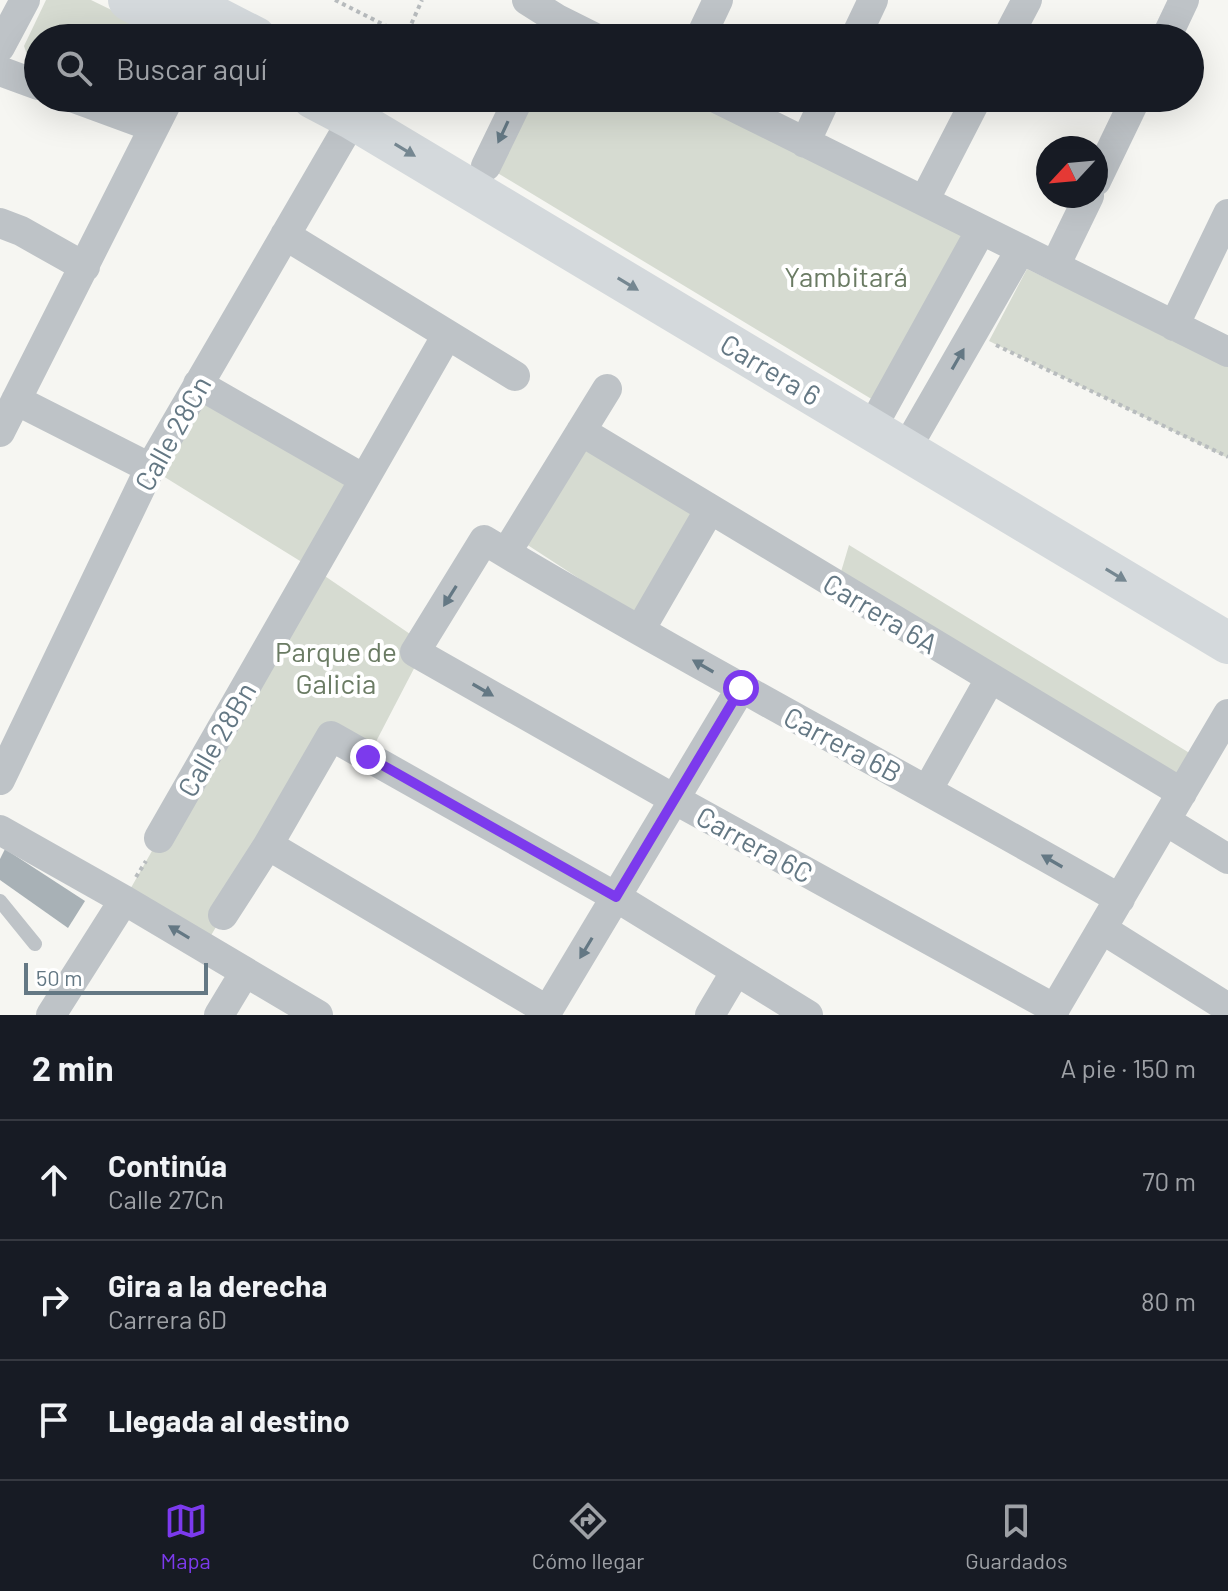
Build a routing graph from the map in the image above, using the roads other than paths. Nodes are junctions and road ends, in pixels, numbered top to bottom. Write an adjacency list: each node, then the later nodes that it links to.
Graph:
1 (25, 0): 16 (street)
2 (129, 0): 10 (main road)
3 (182, 0): 11 (main road)
4 (527, 0): 9 (street)
5 (718, 0): 12 (street)
6 (873, 0): 13 (street)
7 (1027, 0): 14 (street)
8 (1184, 0): 15 (street)
9 (557, 19)
10 (174, 24)
11 (229, 24)
12 (707, 24)
13 (862, 24)
14 (1014, 24)
15 (1173, 24)
16 (0, 47)
17 (0, 71): 18 (street)
18 (24, 80)
19 (112, 112): 29 (street)
20 (161, 112): 29 (street)
21 (360, 112): 38 (street, Calle 28Cn)
22 (376, 112): 49 (main road, Carrera 6, one-way to 49)
23 (378, 112): 32 (main road, Carrera 6)
24 (512, 112): 32 (street, one-way to 32)
25 (744, 112): 30 (street)
26 (819, 112): 30 (street)
27 (970, 112): 33 (street)
28 (1129, 112): 31 (street)
29 (153, 127): 41 (street)
30 (805, 143): 33 (street)
31 (1108, 156)
32 (486, 166): 49 (main road, Carrera 6)
33 (924, 201): 37 (street)
34 (1083, 208): 40 (street)
35 (1228, 214): 42 (street)
36 (0, 223): 41 (street)
37 (981, 230): 39 (street); 49 (street)
38 (285, 235): 43 (street); 46 (street, Calle 28Cn)
39 (1021, 249): 40 (street); 49 (street, one-way to 39)
40 (1055, 266): 42 (street)
41 (85, 267): 48 (street)
42 (1174, 326): 44 (street)
43 (447, 335): 45 (street); 53 (street, Calle 28Bn)
44 (1228, 352)
45 (515, 376)
46 (198, 384): 52 (street, Calle 28Cn); 53 (street)
47 (607, 389): 50 (street)
48 (16, 400): 51 (street); 52 (street)
49 (895, 428): 56 (main road, Carrera 6); 58 (main road, Carrera 6, one-way to 58)
50 (581, 431): 54 (street, Carrera 6A); 55 (street)
51 (0, 432)
52 (150, 468): 62 (street, Calle 28Cn)
53 (364, 479): 68 (street, Calle 28Bn)
54 (710, 509): 57 (street); 59 (street, Carrera 6A)
55 (495, 546): 57 (street, Carrera 6B); 65 (street, Carrera 6C, one-way to 65)
56 (1228, 610)
57 (640, 630): 60 (street, Carrera 6B, one-way to 57)
58 (1228, 643)
59 (990, 679): 63 (street); 64 (street, Carrera 6A)
60 (741, 688): 63 (street, Carrera 6B); 65 (street)
61 (1228, 714): 64 (street)
62 (0, 780)
63 (928, 789): 72 (street, Carrera 6B, one-way to 63)
64 (1182, 793): 66 (street)
65 (674, 799): 71 (street); 81 (street, Carrera 6C)
66 (1166, 821): 70 (street); 72 (street)
67 (0, 830): 73 (street)
68 (159, 838)
69 (268, 845): 71 (street); 75 (street); 82 (street)
70 (1228, 859)
71 (616, 897): 78 (street); 82 (street, one-way to 82)
72 (1120, 899): 76 (street)
73 (124, 900): 79 (street, one-way to 73); 83 (street)
74 (0, 901): 77 (lane)
75 (223, 915)
76 (1102, 929): 80 (street); 81 (street)
77 (35, 944)
78 (736, 971): 86 (street); 87 (street)
79 (245, 972): 84 (street); 85 (street)
80 (1221, 1009)
81 (1053, 1012)
82 (546, 1013)
83 (51, 1015)
84 (219, 1015)
85 (318, 1015)
86 (710, 1015)
87 (808, 1015)

